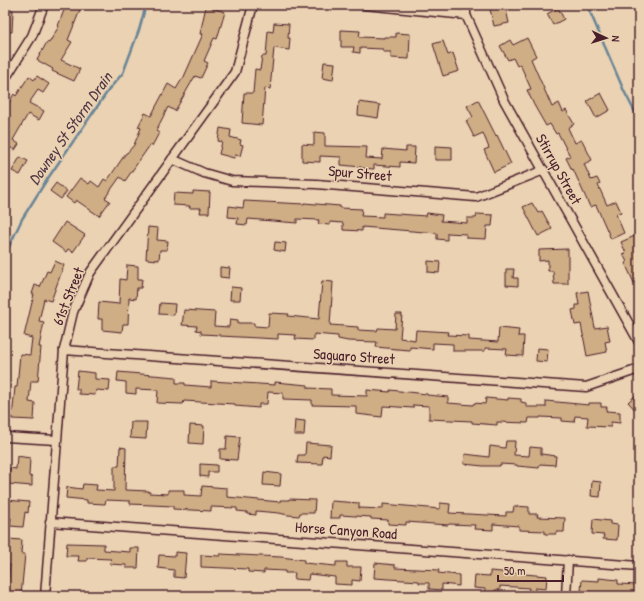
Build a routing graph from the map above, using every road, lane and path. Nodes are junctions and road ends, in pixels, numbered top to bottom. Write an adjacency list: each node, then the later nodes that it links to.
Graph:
1 (44, 5): 6 (street)
2 (254, 5): 8 (street, 61st Street)
3 (365, 5): 5 (street)
4 (466, 5): 5 (street, Stirrup Street)
5 (466, 15): 9 (street, Stirrup Street)
6 (8, 68): 7 (street)
7 (5, 79)
8 (172, 159): 9 (street, Spur Street); 11 (street, 61st Street)
9 (544, 170): 10 (street, Stirrup Street)
10 (639, 342)
11 (64, 350): 12 (street, Saguaro Street); 14 (street, 61st Street)
12 (639, 369)
13 (5, 437): 14 (street)
14 (56, 440): 15 (street, 61st Street)
15 (50, 522): 16 (street, Horse Canyon Road); 18 (street, 61st Street)
16 (568, 560): 17 (street, Horse Canyon Road); 19 (street)
17 (639, 566)
18 (45, 596)
19 (566, 596)

